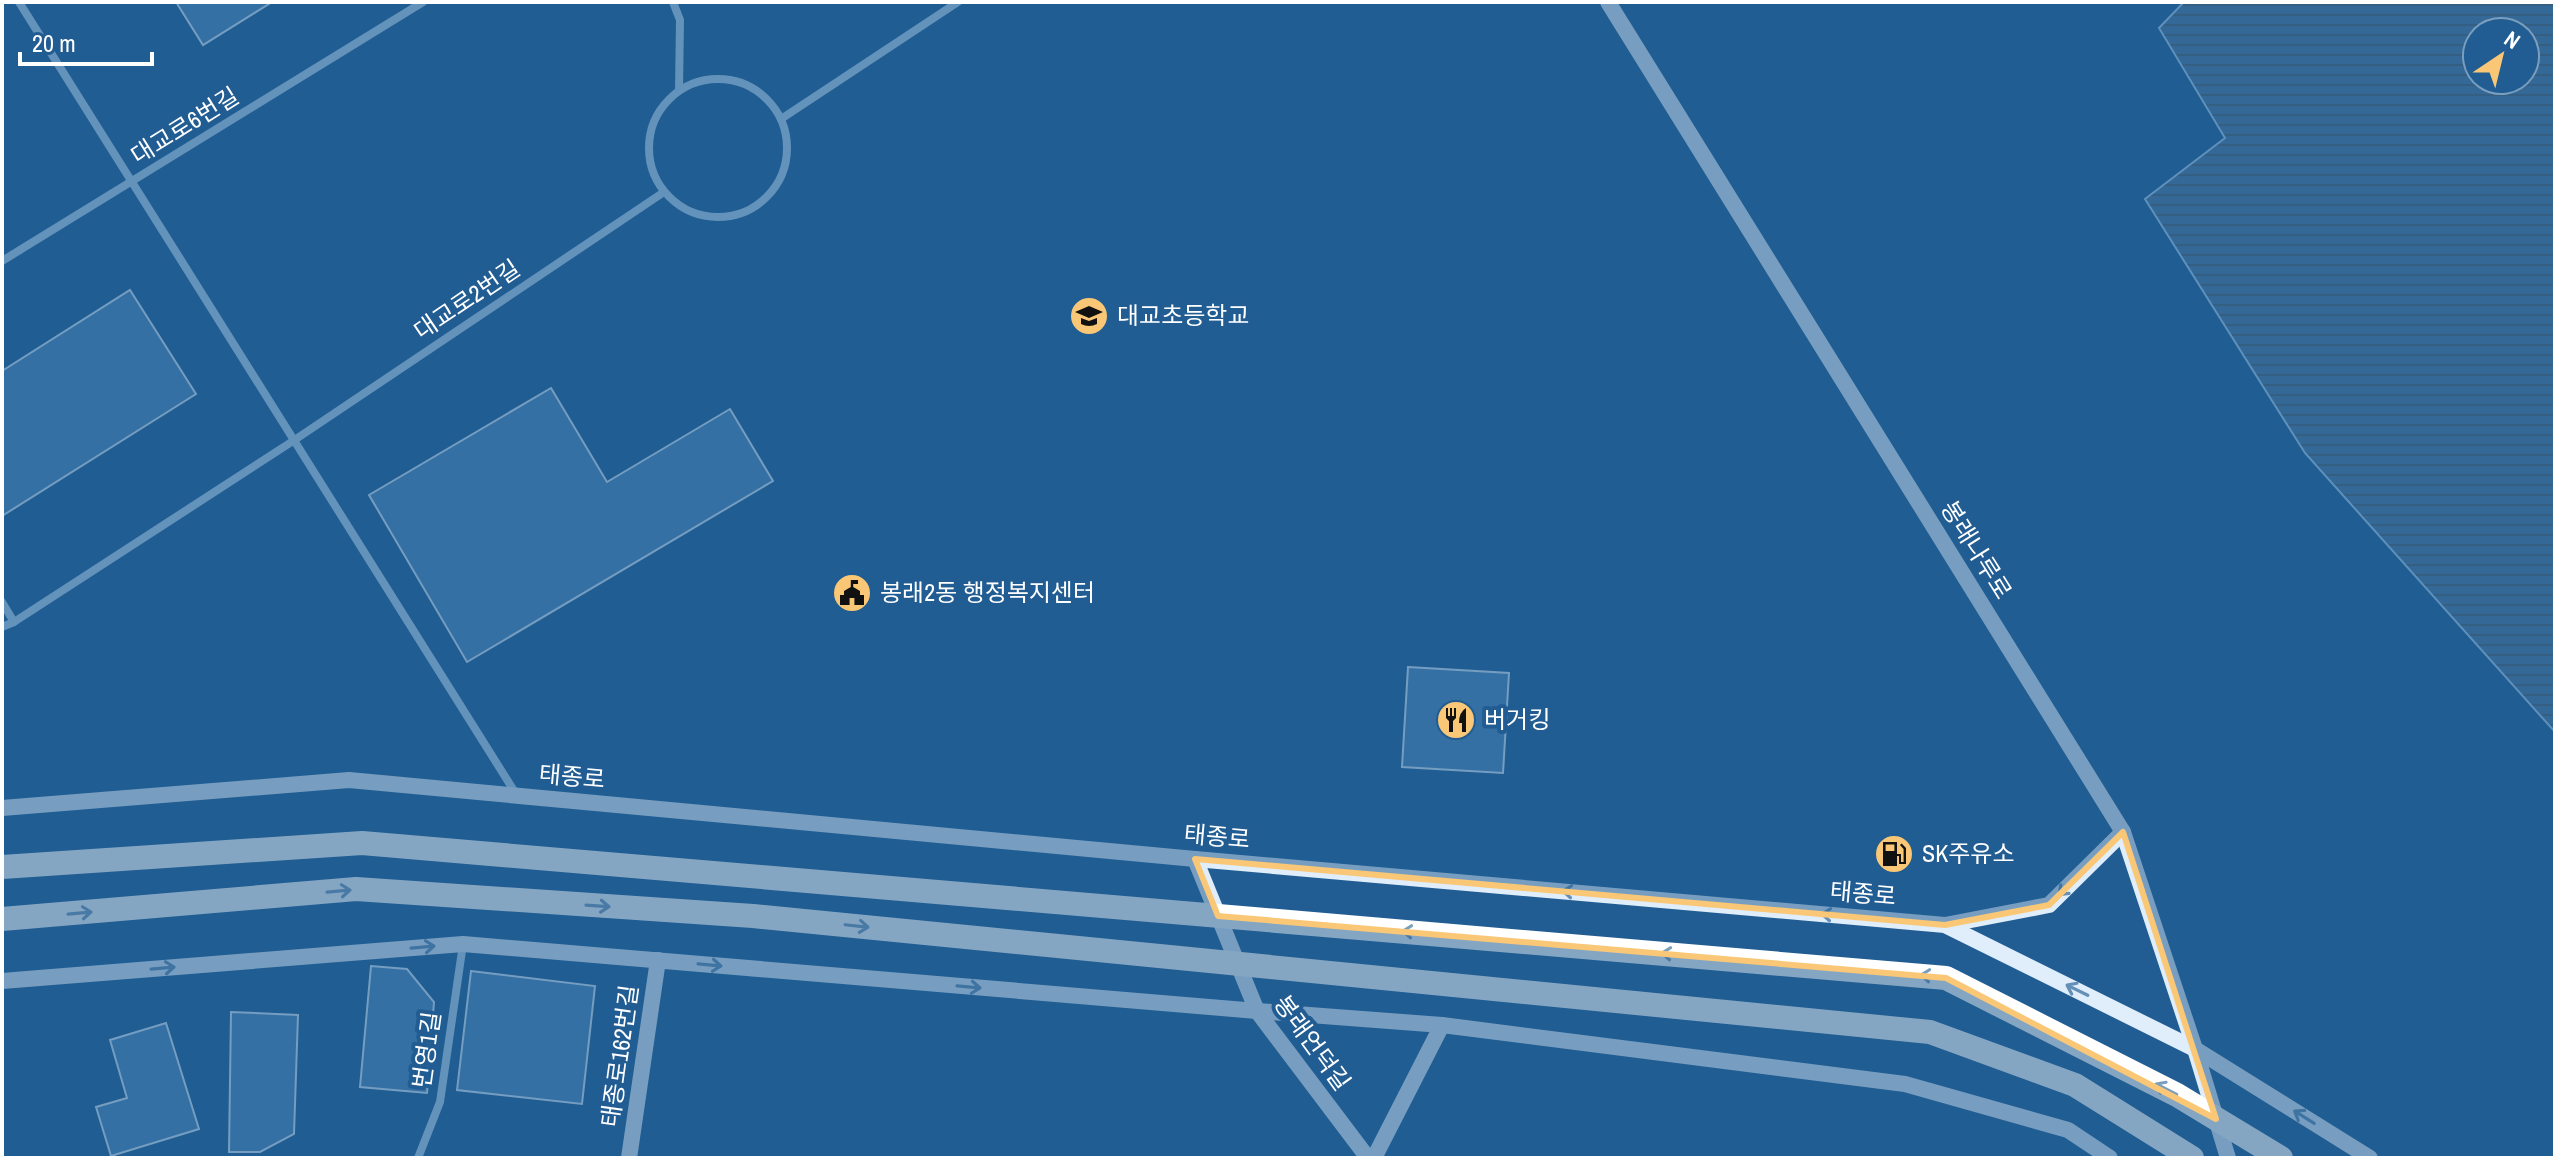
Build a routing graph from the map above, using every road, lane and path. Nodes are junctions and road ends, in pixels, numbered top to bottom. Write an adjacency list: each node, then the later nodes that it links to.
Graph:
1 (19, 2): 8 (street)
2 (423, 2): 8 (street, 대교로6번길)
3 (673, 2): 6 (street)
4 (958, 2): 7 (street)
5 (1608, 2): 17 (main road, 봉래나루로)
6 (679, 90): 7 (street); 9 (street)
7 (781, 119): 9 (street)
8 (132, 183): 10 (street, 대교로6번길); 11 (street, 대교로6번길)
9 (664, 192): 11 (street, 대교로2번길)
10 (2, 261)
11 (293, 441): 13 (street, 대교로2번길); 15 (street)
12 (2, 602): 13 (street)
13 (14, 622): 14 (street, 대교로2번길)
14 (2, 627)
15 (517, 796): 16 (main road, 태종로); 18 (main road, 태종로)
16 (7, 805)
17 (2123, 832): 21 (main road, one-way to 21); 27 (main road, 봉래나루로)
18 (1195, 859): 21 (main road, 태종로, one-way to 18); 25 (main road, 봉래언덕길)
19 (2, 867): 34 (highway, one-way to 19, bridge)
20 (2, 919): 32 (highway, one-way to 32, bridge)
21 (1945, 925): 27 (main road, 태종로, one-way to 21)
22 (463, 944): 23 (main road); 24 (main road, one-way to 22); 28 (street, 번영1길)
23 (658, 960): 25 (main road, one-way to 25); 29 (main road, 태종로162번길)
24 (2, 981)
25 (1257, 1011): 26 (main road); 30 (main road, 봉래언덕길)
26 (1442, 1025): 30 (main road, 봉래언덕길); 31 (main road)
27 (2195, 1049): 33 (main road, 봉래나루로); 35 (main road, 태종로, one-way to 27)
28 (418, 1158)
29 (629, 1158)
30 (1371, 1158)
31 (2110, 1158)
32 (2192, 1158)
33 (2228, 1158)
34 (2281, 1158)
35 (2370, 1158)

